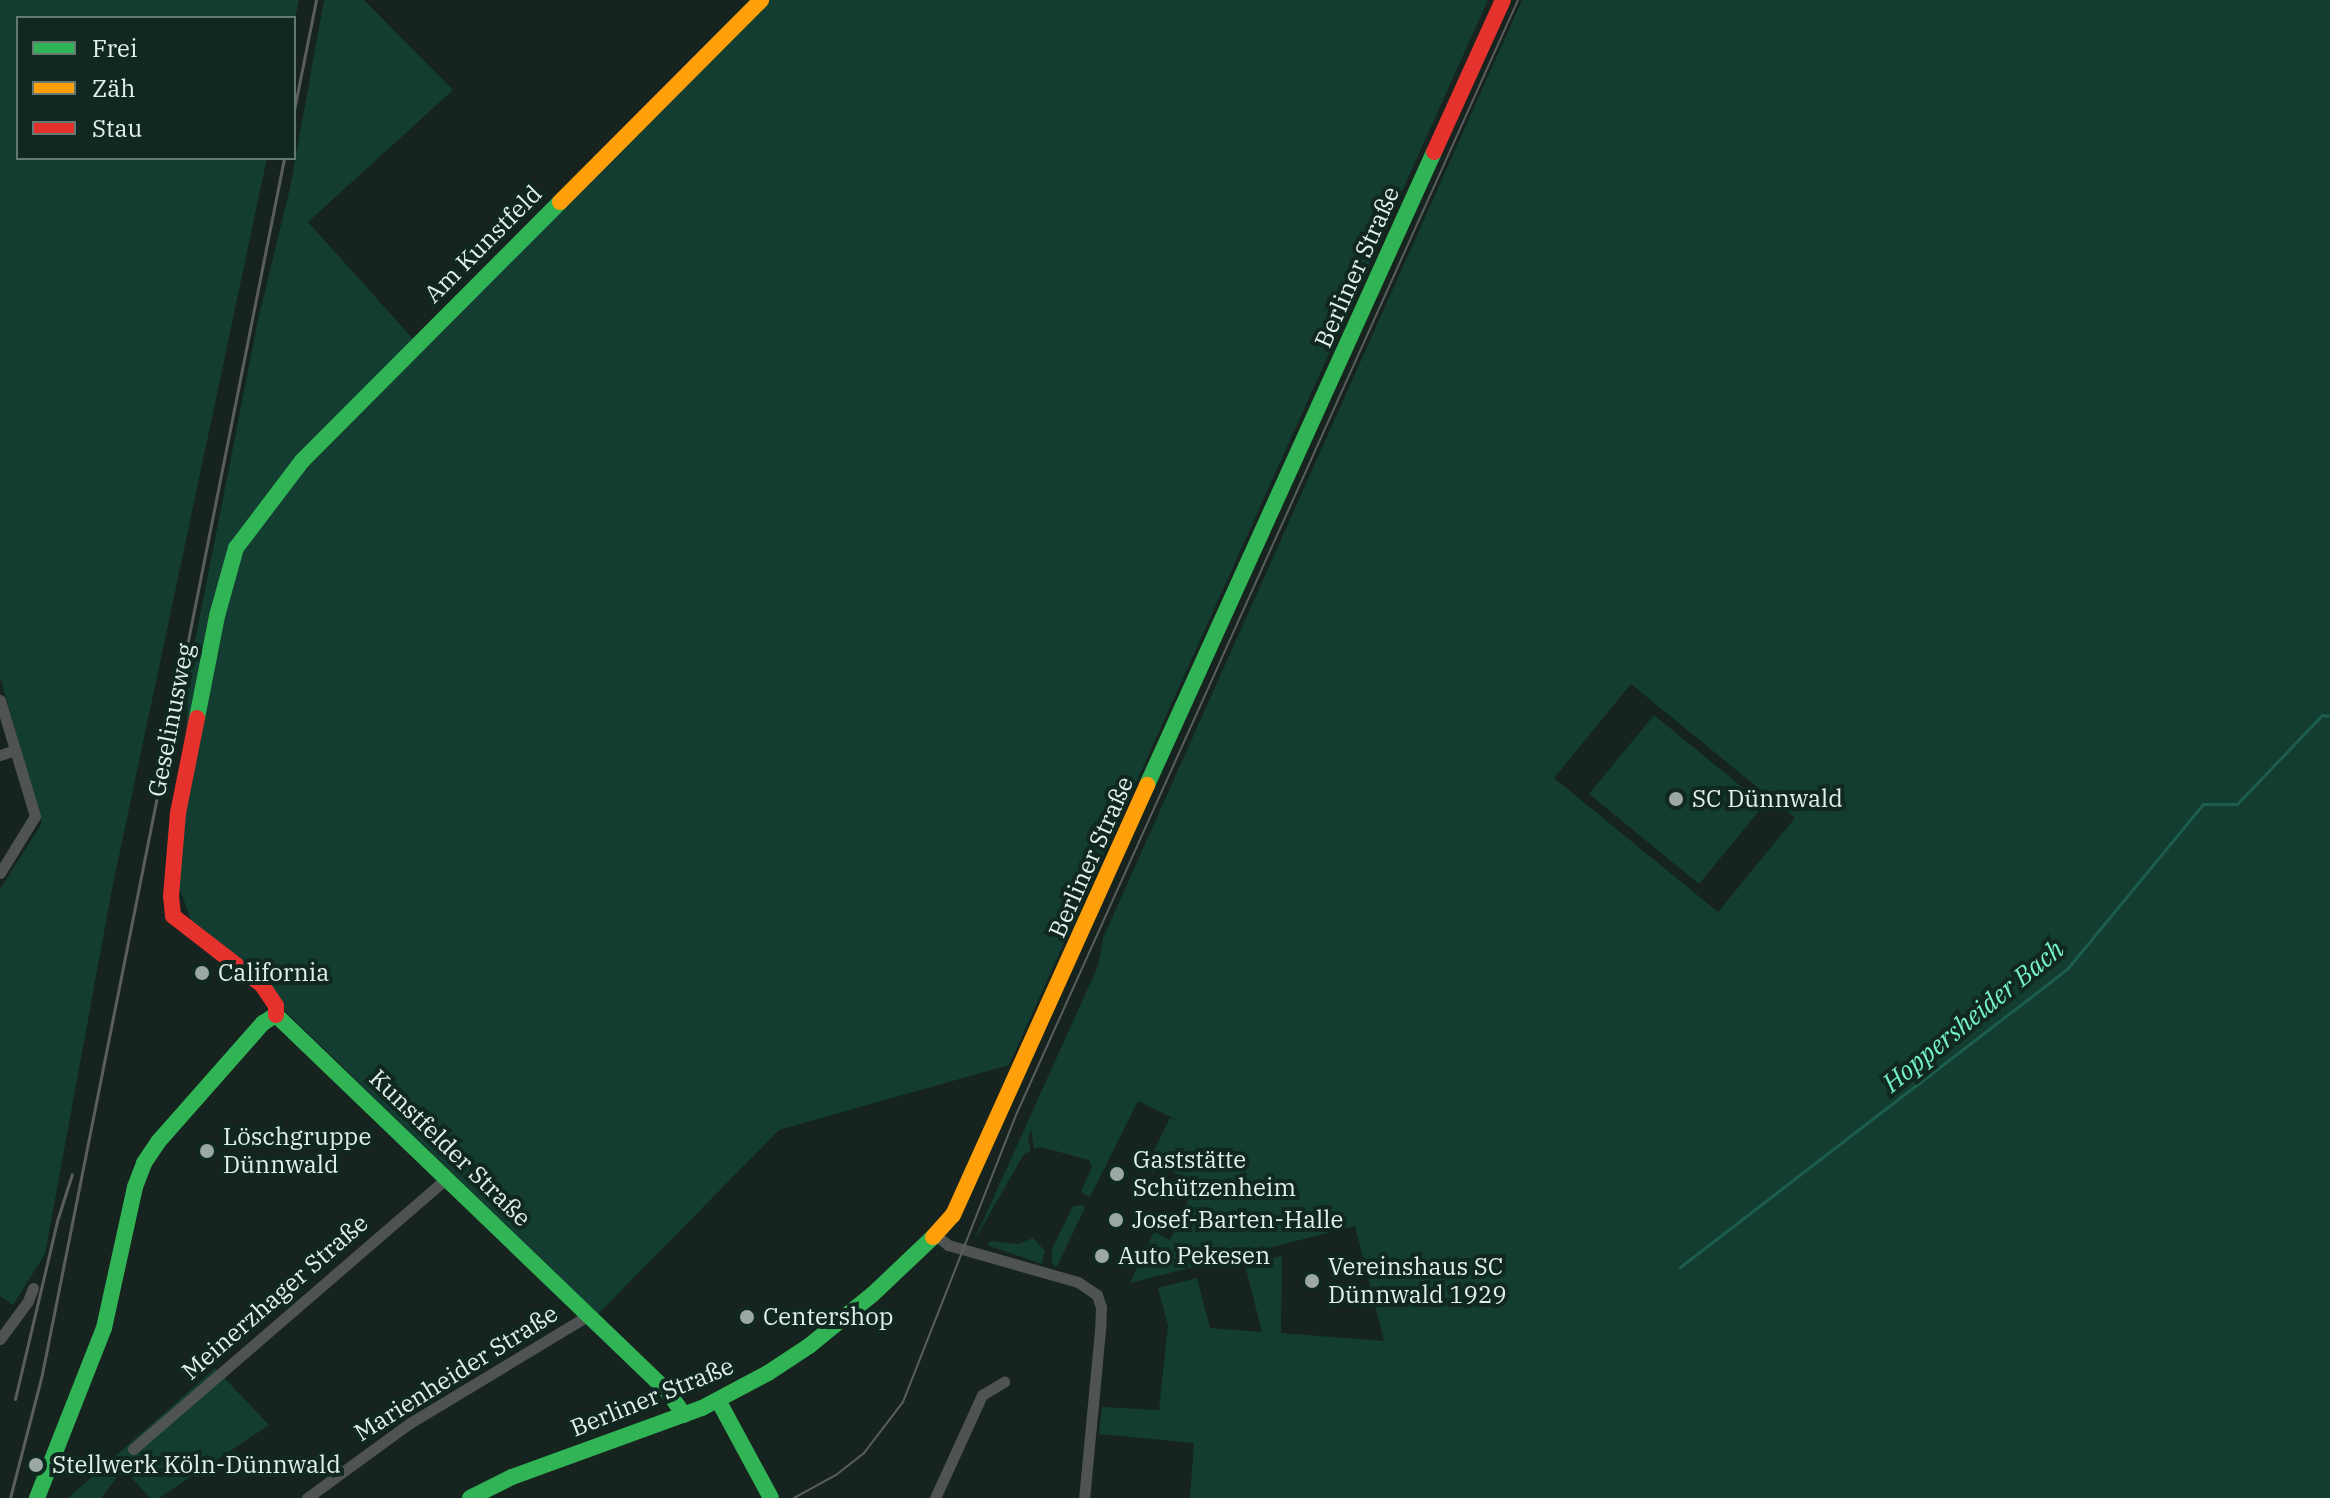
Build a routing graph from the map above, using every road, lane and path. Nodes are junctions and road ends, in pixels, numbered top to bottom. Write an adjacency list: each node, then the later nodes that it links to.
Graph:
1 (761, 0): 3 (main road, Am Kunstfeld)
2 (1503, 0): 11 (main road, Berliner Straße)
3 (248, 530): 8 (main road, Geselinusweg)
4 (0, 700): 5 (street)
5 (15, 750): 6 (street); 7 (street)
6 (0, 755)
7 (0, 873)
8 (180, 924): 9 (main road, Kunstfelder Straße)
9 (276, 1015): 10 (main road, Kunstfelder Straße); 19 (main road)
10 (446, 1179): 13 (main road, Kunstfelder Straße); 18 (street, Meinerzhager Straße)
11 (936, 1235): 16 (main road, Berliner Straße); 24 (street)
12 (33, 1288): 14 (street)
13 (589, 1315): 17 (main road, Kunstfelder Straße); 20 (street, Marienheider Straße)
14 (0, 1339)
15 (1004, 1382): 23 (street)
16 (718, 1400): 17 (main road, Berliner Straße); 22 (main road)
17 (684, 1415): 21 (main road, Berliner Straße)
18 (133, 1449)
19 (37, 1498)
20 (307, 1498)
21 (470, 1498)
22 (771, 1498)
23 (935, 1498)
24 (1084, 1498)

